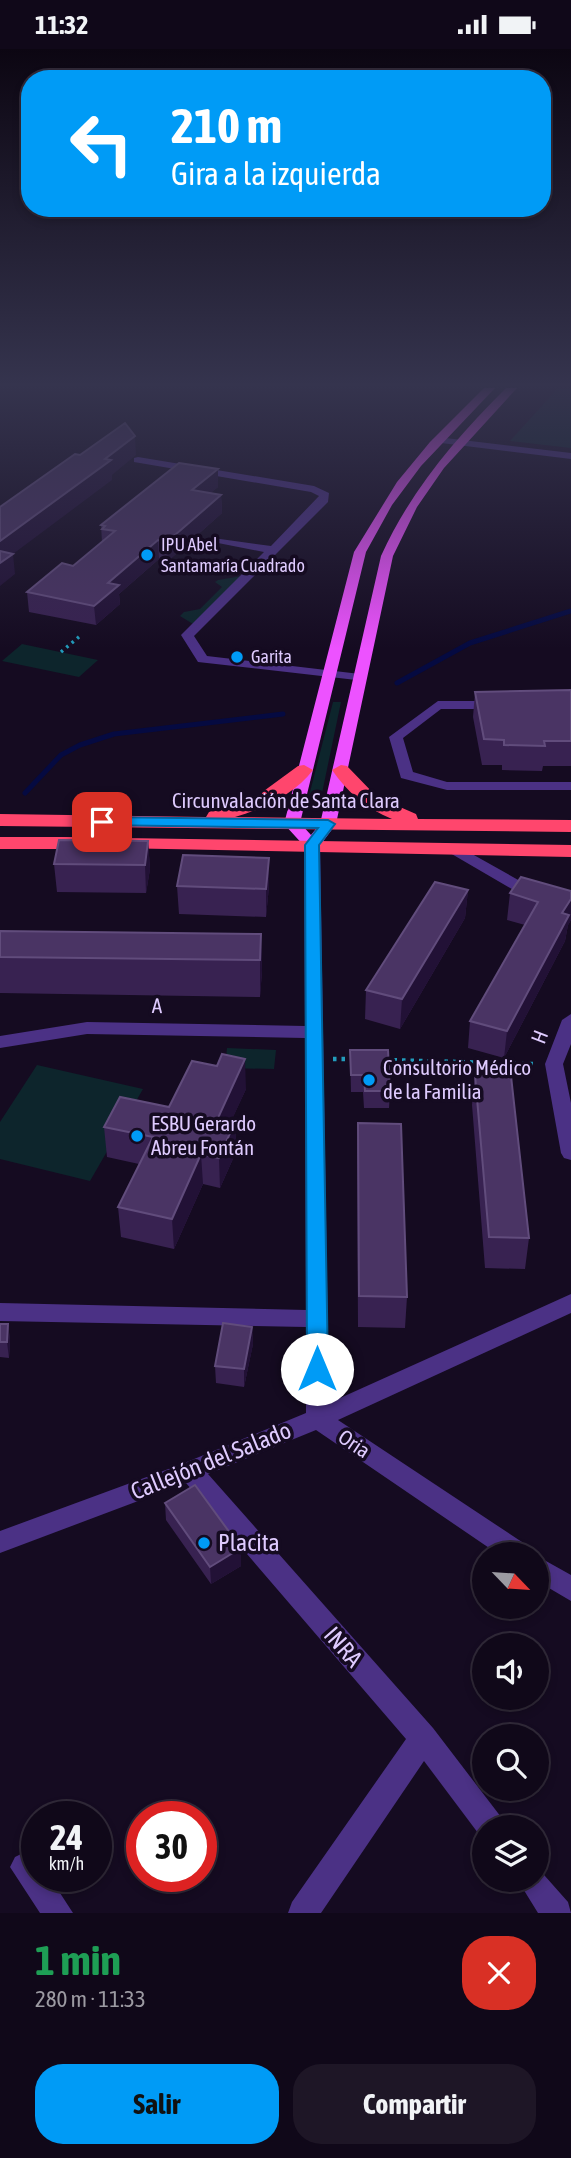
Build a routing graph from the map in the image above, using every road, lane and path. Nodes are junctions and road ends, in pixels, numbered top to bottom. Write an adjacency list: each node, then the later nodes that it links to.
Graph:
1 (229, 475): 5 (street)
2 (406, 475): 8 (main road)
3 (434, 475): 9 (main road)
4 (217, 540): 5 (street)
5 (273, 550): 8 (street)
6 (80, 636): 7 (path)
7 (61, 652)
8 (330, 676): 9 (street); 11 (main road)
9 (360, 678): 12 (main road)
10 (518, 705): 13 (street)
11 (304, 770): 15 (highway); 16 (main road)
12 (341, 770): 17 (main road); 18 (highway)
13 (571, 786)
14 (0, 820): 15 (highway, Circunvalación de Santa Clara)
15 (178, 823): 16 (highway, Circunvalación de Santa Clara)
16 (292, 824): 17 (highway, Circunvalación de Santa Clara); 21 (main road)
17 (328, 824): 18 (highway, Circunvalación de Santa Clara); 21 (main road)
18 (452, 825): 19 (highway, Circunvalación de Santa Clara)
19 (571, 826)
20 (0, 843): 21 (highway, Circunvalación de Santa Clara)
21 (312, 845): 22 (highway, Circunvalación de Santa Clara); 26 (street, Oria)
22 (456, 850): 23 (highway, Circunvalación de Santa Clara); 24 (street)
23 (571, 851)
24 (571, 907)
25 (571, 1020): 31 (street, H)
26 (314, 1032): 27 (street, A); 28 (street, Oria)
27 (0, 1042)
28 (314, 1058): 29 (path); 35 (street, Oria)
29 (368, 1060)
30 (381, 1060): 31 (path)
31 (554, 1064): 32 (street, H)
32 (571, 1153)
33 (571, 1304): 36 (street, Callejón del Salado)
34 (0, 1313): 35 (street)
35 (317, 1319): 36 (street, Oria)
36 (318, 1419): 37 (street, Callejón del Salado); 39 (street, Oria)
37 (190, 1471): 38 (street, Callejón del Salado); 42 (street, INRA)
38 (0, 1542)
39 (501, 1542)
40 (550, 1575): 41 (street)
41 (571, 1589)
42 (423, 1738): 43 (street, INRA); 47 (street)
43 (482, 1815)
44 (43, 1892): 46 (street)
45 (541, 1892): 48 (street)
46 (58, 1913)
47 (303, 1913)
48 (556, 1913)

